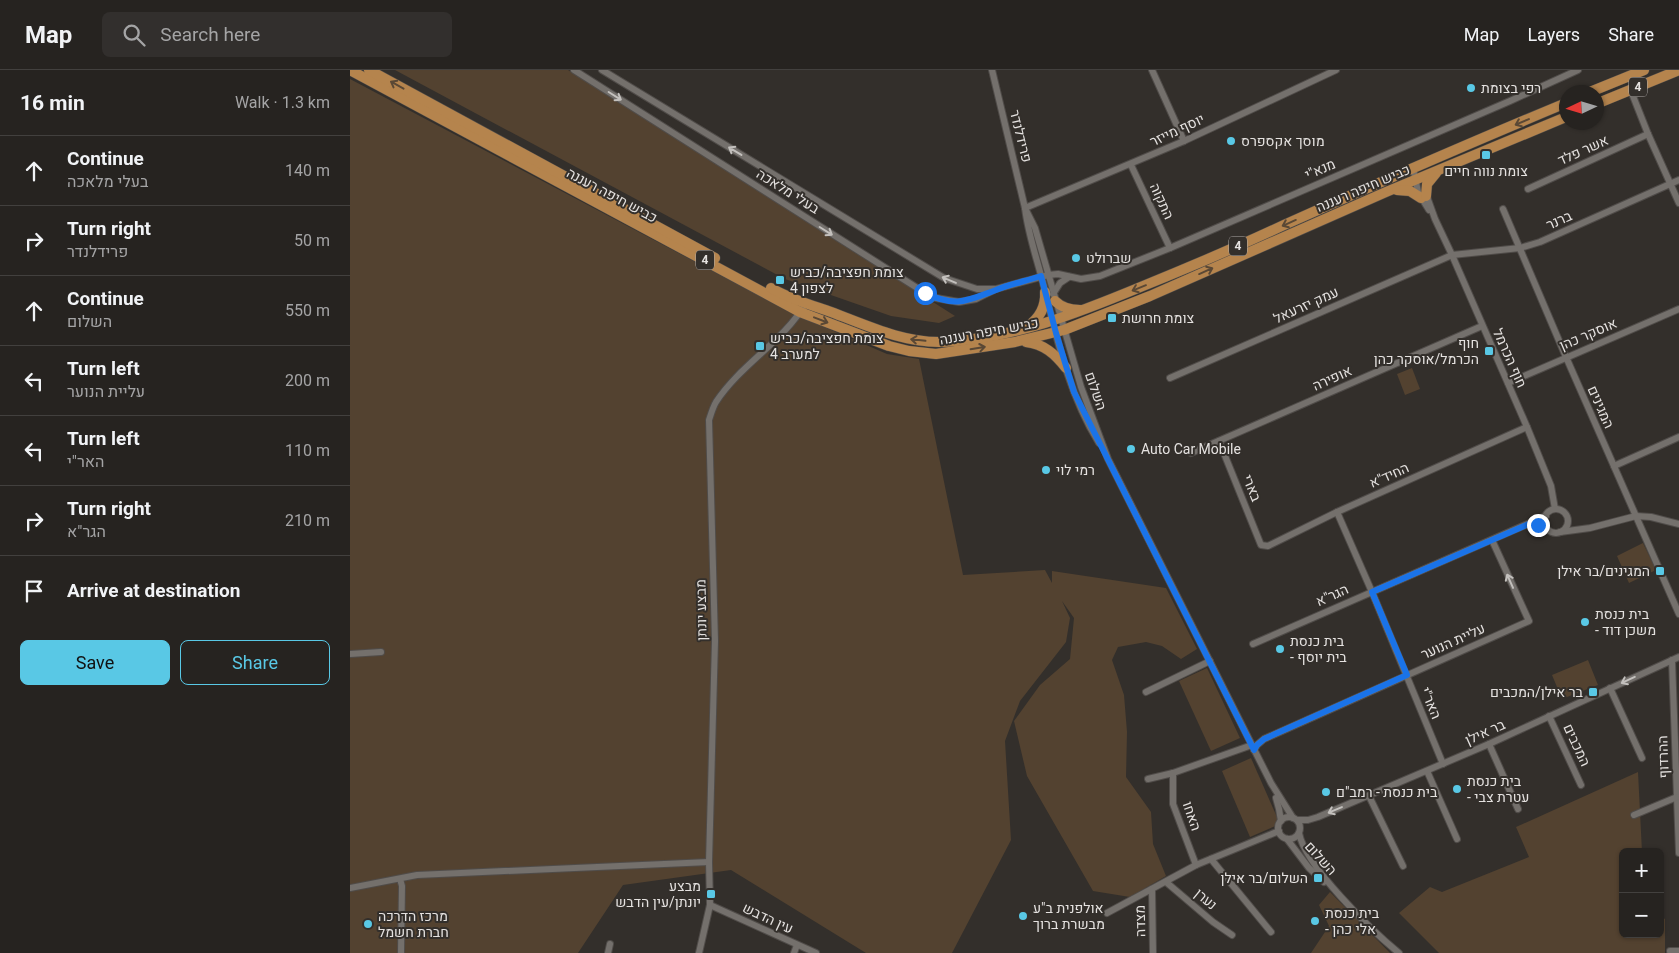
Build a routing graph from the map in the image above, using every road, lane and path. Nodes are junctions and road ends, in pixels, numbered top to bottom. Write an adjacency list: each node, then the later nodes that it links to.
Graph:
1 (350, 70): 11 (highway, כביש חיפה רעננה / 4)
2 (369, 70): 11 (highway, כביש חיפה רעננה / 4)
3 (574, 70): 36 (street, בעלי מלאכה, one-way to 36)
4 (602, 70): 36 (street, בעלי מלאכה, one-way to 4)
5 (992, 70): 29 (street, פרידלנדר)
6 (1152, 70): 18 (street)
7 (1336, 70): 18 (street, יוסף מייזר)
8 (1578, 70): 31 (street, מנא"י)
9 (1644, 70): 12 (highway, 4)
10 (1679, 70): 14 (highway, 4)
11 (378, 80): 38 (highway, כביש חיפה רעננה / 4, one-way to 11); 41 (highway, כביש חיפה רעננה / 4)
12 (1604, 86)
13 (1633, 96): 17 (street)
14 (1604, 101)
15 (1559, 106): 20 (highway, כביש חיפה רעננה / 4, one-way to 20)
16 (1559, 120): 21 (highway, כביש חיפה רעננה / 4)
17 (1648, 134): 24 (street); 25 (street, אשר פלד)
18 (1184, 141): 19 (street, יוסף מייזר)
19 (1131, 165): 29 (street, יוסף מייזר); 31 (street, התקוה)
20 (1413, 167): 22 (street, חוף הכרמל); 40 (highway, כביש חיפה רעננה / 4, one-way to 40)
21 (1438, 171): 22 (highway, כביש חיפה רעננה / 4); 27 (highway)
22 (1417, 180): 26 (highway, כביש חיפה רעננה / 4); 27 (street, חוף הכרמל)
23 (1679, 180): 24 (street, ברנר)
24 (1670, 184): 28 (street); 32 (street, ברנר)
25 (1528, 189)
26 (1386, 192): 27 (highway); 45 (highway, כביש חיפה רעננה / 4, one-way to 26)
27 (1424, 197): 33 (street, חוף הכרמל)
28 (1679, 203)
29 (1025, 208): 34 (street, פרידלנדר)
30 (1503, 209): 32 (street, המגינים)
31 (1170, 248): 35 (street, מנא"י)
32 (1520, 248): 33 (street, ברנר); 47 (street, המגינים)
33 (1452, 255): 43 (street, חוף הכרמל); 49 (street, עמק יזרעאל)
34 (1044, 275): 35 (street, מנא"י); 36 (street, בעלי מלאכה); 37 (street, פרידלנדר)
35 (1068, 277): 37 (street)
36 (996, 290)
37 (1051, 296): 40 (highway); 42 (street, פרידלנדר); 42 (street, פרידלנדר); 44 (highway)
38 (806, 303): 41 (street, מבצע יונתן); 44 (highway, כביש חיפה רעננה / 4, one-way to 38)
39 (1679, 309): 47 (street, אוסקר כהן)
40 (1086, 310): 42 (highway, כביש חיפה רעננה / 4)
41 (800, 312): 46 (highway, כביש חיפה רעננה / 4, one-way to 46); 104 (street, מבצע יונתן)
42 (1057, 320): 44 (highway, כביש חיפה רעננה / 4); 45 (street, פרידלנדר)
43 (1482, 326): 50 (street, חוף הכרמל); 53 (street, אופירה)
44 (1023, 329)
45 (1060, 332): 46 (highway, כביש חיפה רעננה / 4); 48 (street, השלום); 55 (street, השלום)
46 (1015, 342): 48 (highway)
47 (1566, 357): 50 (street, אוסקר כהן); 56 (street, המגינים)
48 (1066, 368): 55 (street, השלום)
49 (1170, 378)
50 (1508, 383): 51 (street, חוף הכרמל)
51 (1527, 427): 57 (street, חוף הכרמל); 58 (street, החיד"א)
52 (1679, 437): 56 (street)
53 (1219, 441): 54 (street, אופירה); 68 (street, בארי)
54 (1191, 454)
55 (1108, 458): 76 (street, השלום)
56 (1614, 466): 60 (street, המגינים)
57 (1555, 509): 59 (street); 61 (street)
58 (1337, 512): 68 (street, החיד"א); 69 (street, האר"י)
59 (1546, 516): 62 (street, הגר"א); 65 (street)
60 (1636, 516): 63 (street); 64 (street); 70 (street, המגינים)
61 (1568, 521): 64 (street); 66 (street)
62 (1531, 523): 65 (street); 67 (street, הגר"א)
63 (1679, 524)
64 (1590, 528): 66 (street)
65 (1548, 529): 66 (street)
66 (1560, 532)
67 (1492, 540): 69 (street, הגר"א); 77 (street, עליית הנוער, one-way to 67)
68 (1261, 545)
69 (1372, 592): 71 (street, הגר"א); 77 (street, האר"י)
70 (1679, 614)
71 (1253, 644)
72 (381, 652): 73 (street)
73 (350, 654)
74 (1679, 656): 75 (street, בר אילן)
75 (1672, 660): 78 (street, בר אילן, one-way to 78); 81 (street, ההרדוף)
76 (1210, 661): 79 (street); 83 (street, השלום)
77 (1407, 675): 83 (street, עליית הנוער); 85 (street, האר"י)
78 (1610, 688): 80 (street, בר אילן); 84 (street)
79 (1146, 692)
80 (1549, 716): 82 (street, בר אילן); 90 (street, המכבים)
81 (1677, 738): 92 (street, ההרדוף)
82 (1489, 744): 85 (street, בר אילן); 93 (street)
83 (1253, 748): 87 (street); 89 (street, השלום)
84 (1642, 758)
85 (1443, 764): 86 (street, בר אילן)
86 (1427, 771): 91 (street, בר אילן); 101 (street)
87 (1174, 773): 88 (street); 105 (street, האחו)
88 (1148, 779)
89 (1270, 783): 95 (street, השלום); 96 (street, השלום)
90 (1581, 785)
91 (1368, 796): 95 (street, בר אילן, one-way to 95); 106 (street)
92 (1677, 797): 94 (street); 99 (street, ההרדוף)
93 (1518, 809)
94 (1634, 815)
95 (1295, 819): 96 (street); 98 (street)
96 (1280, 821): 97 (street)
97 (1279, 832): 100 (street); 103 (street)
98 (1300, 833): 100 (street); 111 (street, השלום)
99 (1679, 837): 102 (street, ההרדוף)
100 (1287, 839): 111 (street, השלום)
101 (1457, 839)
102 (1679, 853)
103 (1211, 859): 105 (street); 114 (street)
104 (709, 862): 107 (street); 112 (street, מבצע יונתן)
105 (1196, 865): 108 (street)
106 (1403, 866)
107 (400, 879): 109 (street); 120 (street)
108 (1166, 882): 110 (street); 115 (street, נערן)
109 (350, 888)
110 (1152, 889): 113 (street); 125 (street, מצדה)
111 (1337, 892): 126 (street, השלום)
112 (710, 904): 117 (street, עין הדבש); 122 (street, מבצע יונתן)
113 (1107, 913)
114 (1271, 932)
115 (1232, 935)
116 (610, 944): 121 (street)
117 (797, 945): 123 (street); 124 (street, עין הדבש)
118 (1670, 951): 119 (street)
119 (1679, 951)
120 (401, 953)
121 (608, 953)
122 (699, 953)
123 (794, 953)
124 (816, 953)
125 (1152, 953)
126 (1399, 953)

